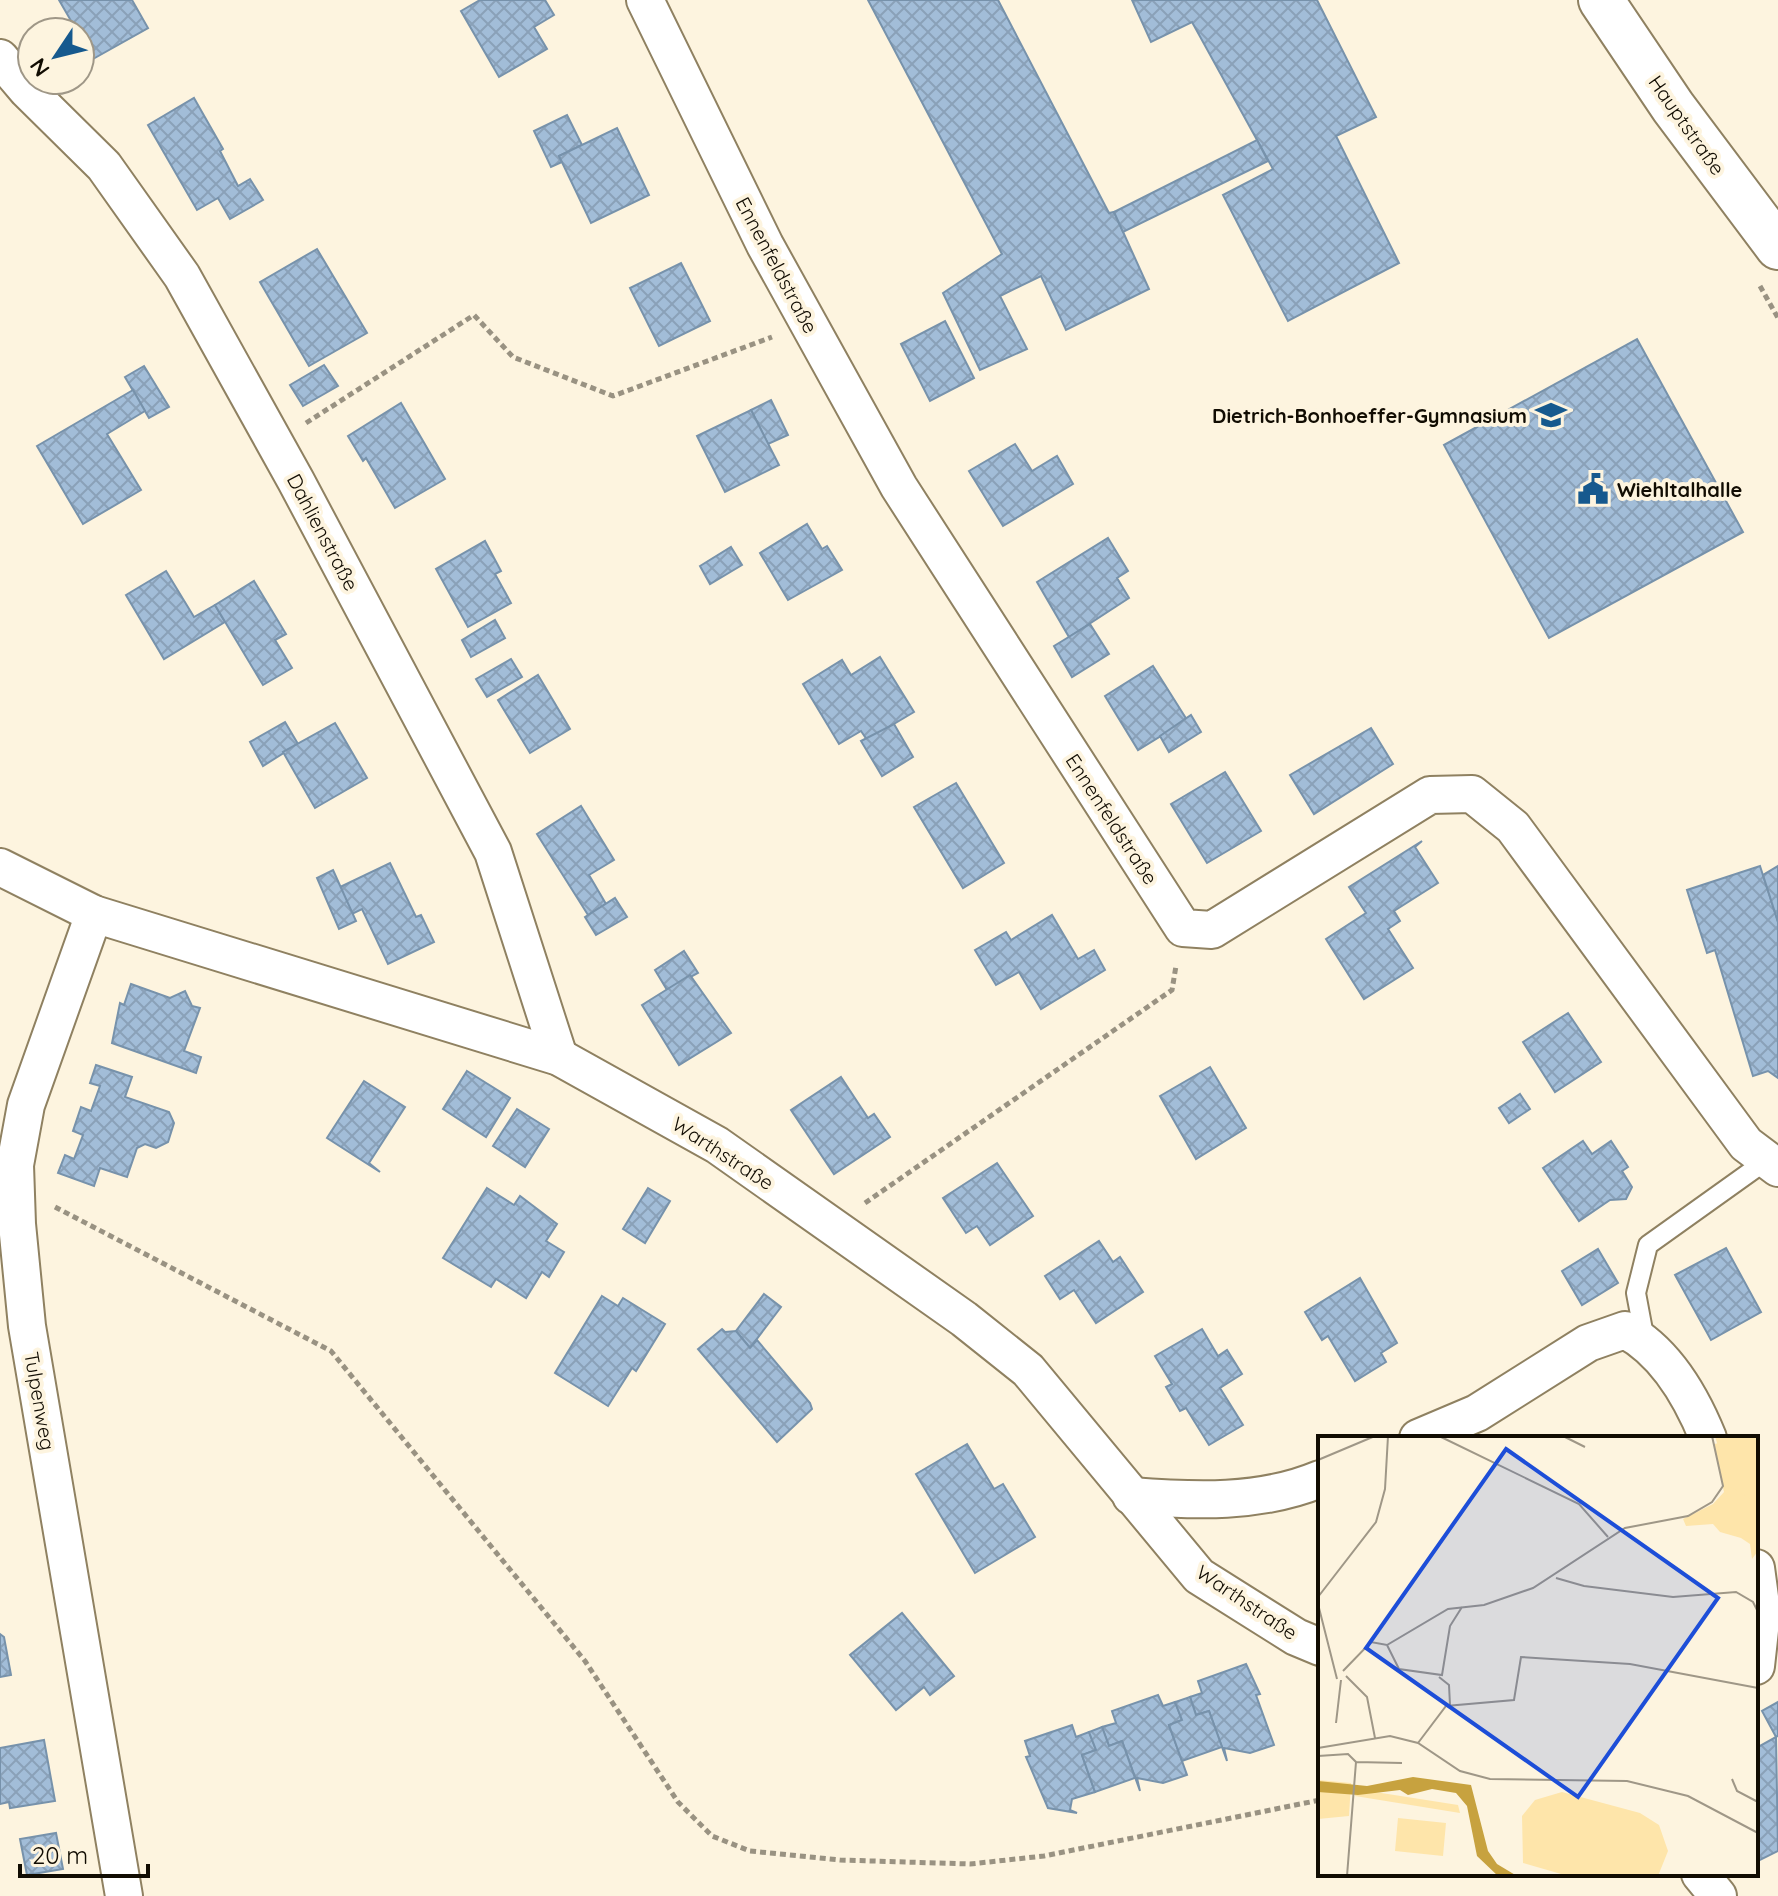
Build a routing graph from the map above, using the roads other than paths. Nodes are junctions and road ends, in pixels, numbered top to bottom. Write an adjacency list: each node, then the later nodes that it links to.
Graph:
1 (645, 0): 8 (street, Ennenfeldstraße)
2 (1601, 0): 4 (street, Hauptstraße)
3 (0, 58): 7 (street, Dahlienstraße)
4 (1778, 247)
5 (0, 867): 6 (street, Warthstraße)
6 (94, 914): 7 (street, Warthstraße); 18 (street, Tulpenweg)
7 (559, 1057): 13 (street, Warthstraße)
8 (1773, 1164): 9 (lane)
9 (1645, 1341): 10 (street); 11 (street)
10 (1423, 1436)
11 (1707, 1436)
12 (1318, 1480): 13 (street)
13 (1131, 1496): 15 (street, Warthstraße)
14 (1758, 1583): 16 (street)
15 (1318, 1646)
16 (1758, 1648)
17 (1702, 1876): 19 (street)
18 (124, 1896)
19 (1718, 1896)

